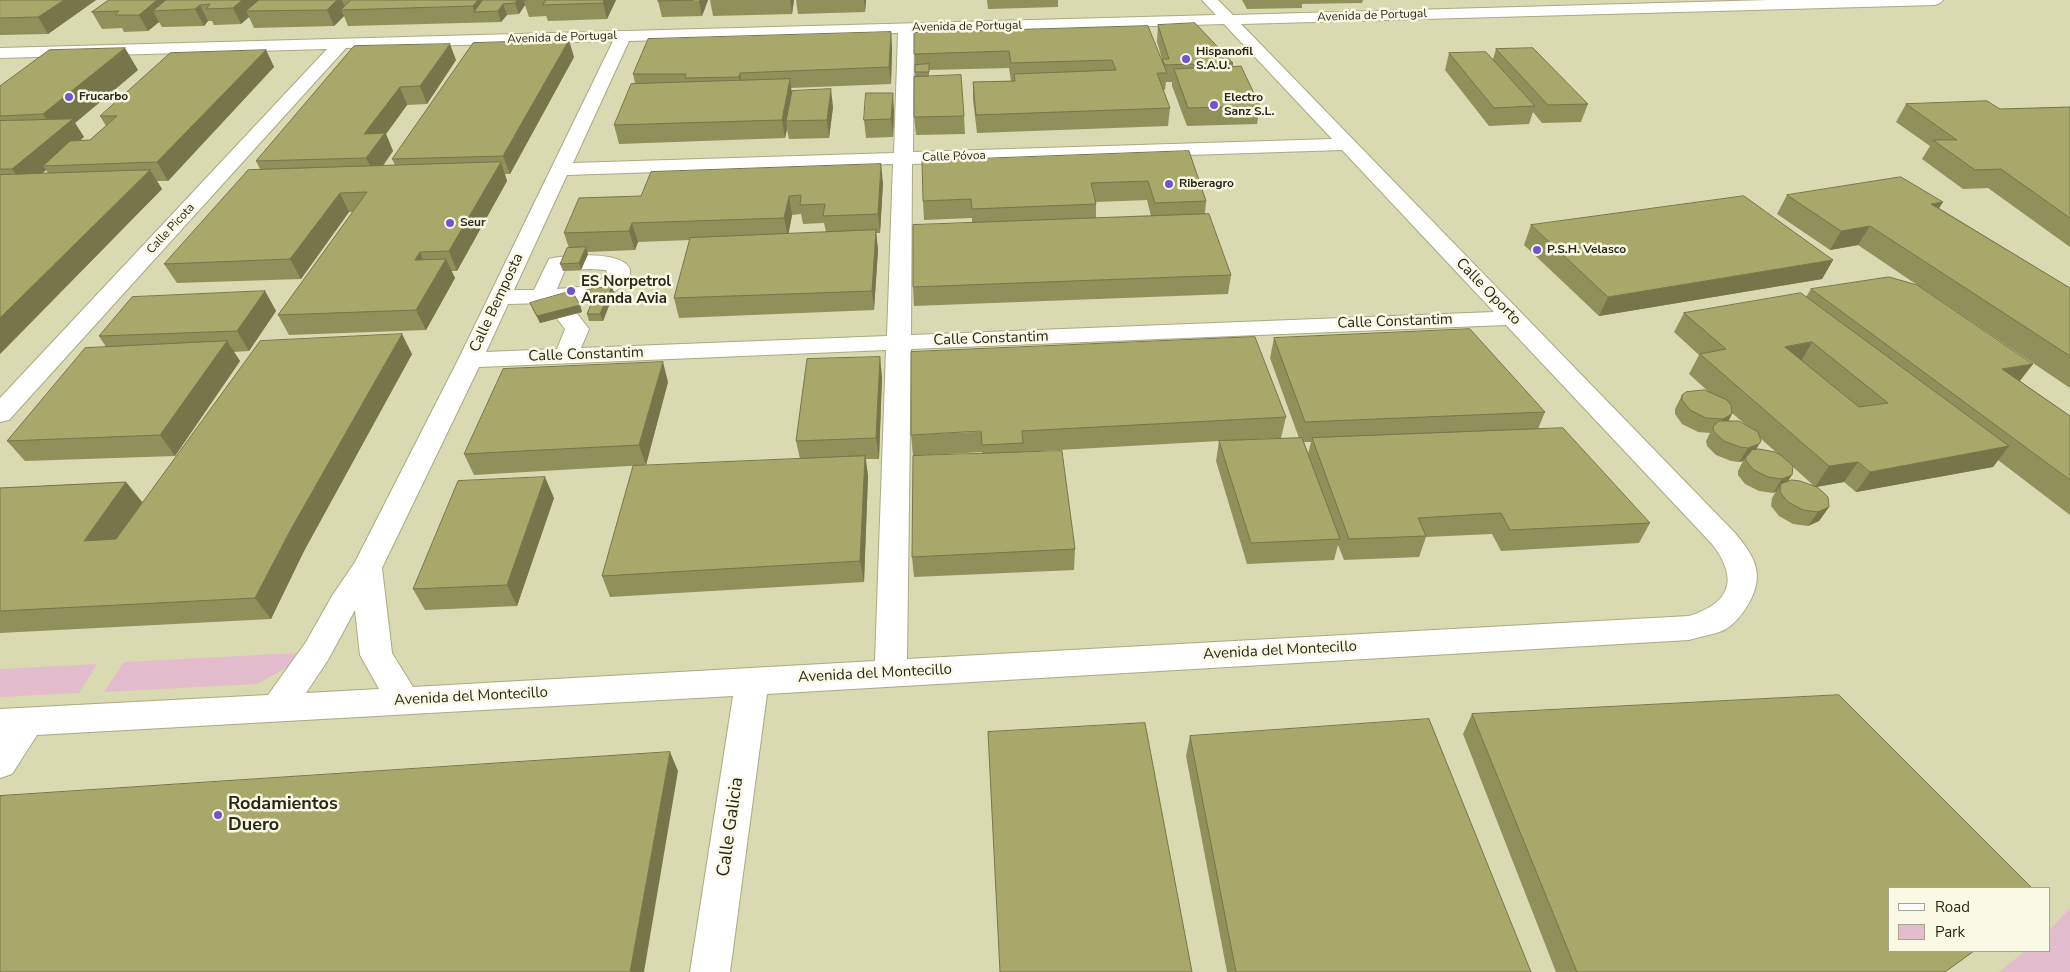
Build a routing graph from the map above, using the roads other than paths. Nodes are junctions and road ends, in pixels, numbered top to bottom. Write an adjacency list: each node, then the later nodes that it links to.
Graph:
1 (1210, 0): 4 (street, Calle Oporto)
2 (1935, 0): 3 (street, Avenida de Portugal)
3 (1557, 5): 4 (street, Avenida de Portugal)
4 (1229, 20): 5 (street, Avenida de Portugal); 11 (street, Calle Oporto)
5 (906, 28): 6 (street, Avenida de Portugal); 12 (street)
6 (623, 36): 7 (street, Avenida de Portugal); 13 (street, Calle Bemposta)
7 (341, 44): 8 (street, Avenida de Portugal); 19 (street, Calle Picota)
8 (49, 52): 9 (street, Avenida de Portugal); 10 (street)
9 (0, 53)
10 (25, 70)
11 (1347, 144): 12 (street, Calle Póvoa); 15 (street, Calle Oporto)
12 (904, 158): 13 (street, Calle Póvoa); 16 (street)
13 (560, 169): 14 (street, Calle Bemposta)
14 (500, 297): 17 (street); 18 (street, Calle Bemposta)
15 (1511, 318): 16 (street, Calle Constantim); 21 (street, Calle Oporto)
16 (899, 342): 17 (street, Calle Constantim); 22 (street)
17 (566, 356): 18 (street, Calle Constantim)
18 (470, 360): 20 (street, Calle Bemposta)
19 (0, 414)
20 (367, 568): 24 (street); 25 (street, Calle Bemposta)
21 (1739, 595): 22 (street, Avenida del Montecillo)
22 (891, 674): 23 (street, Avenida del Montecillo)
23 (752, 681): 24 (street, Avenida del Montecillo); 28 (street, Calle Galicia)
24 (404, 701): 25 (street, Avenida del Montecillo)
25 (277, 708): 26 (street, Avenida del Montecillo)
26 (14, 722): 27 (street)
27 (0, 762)
28 (710, 972)

